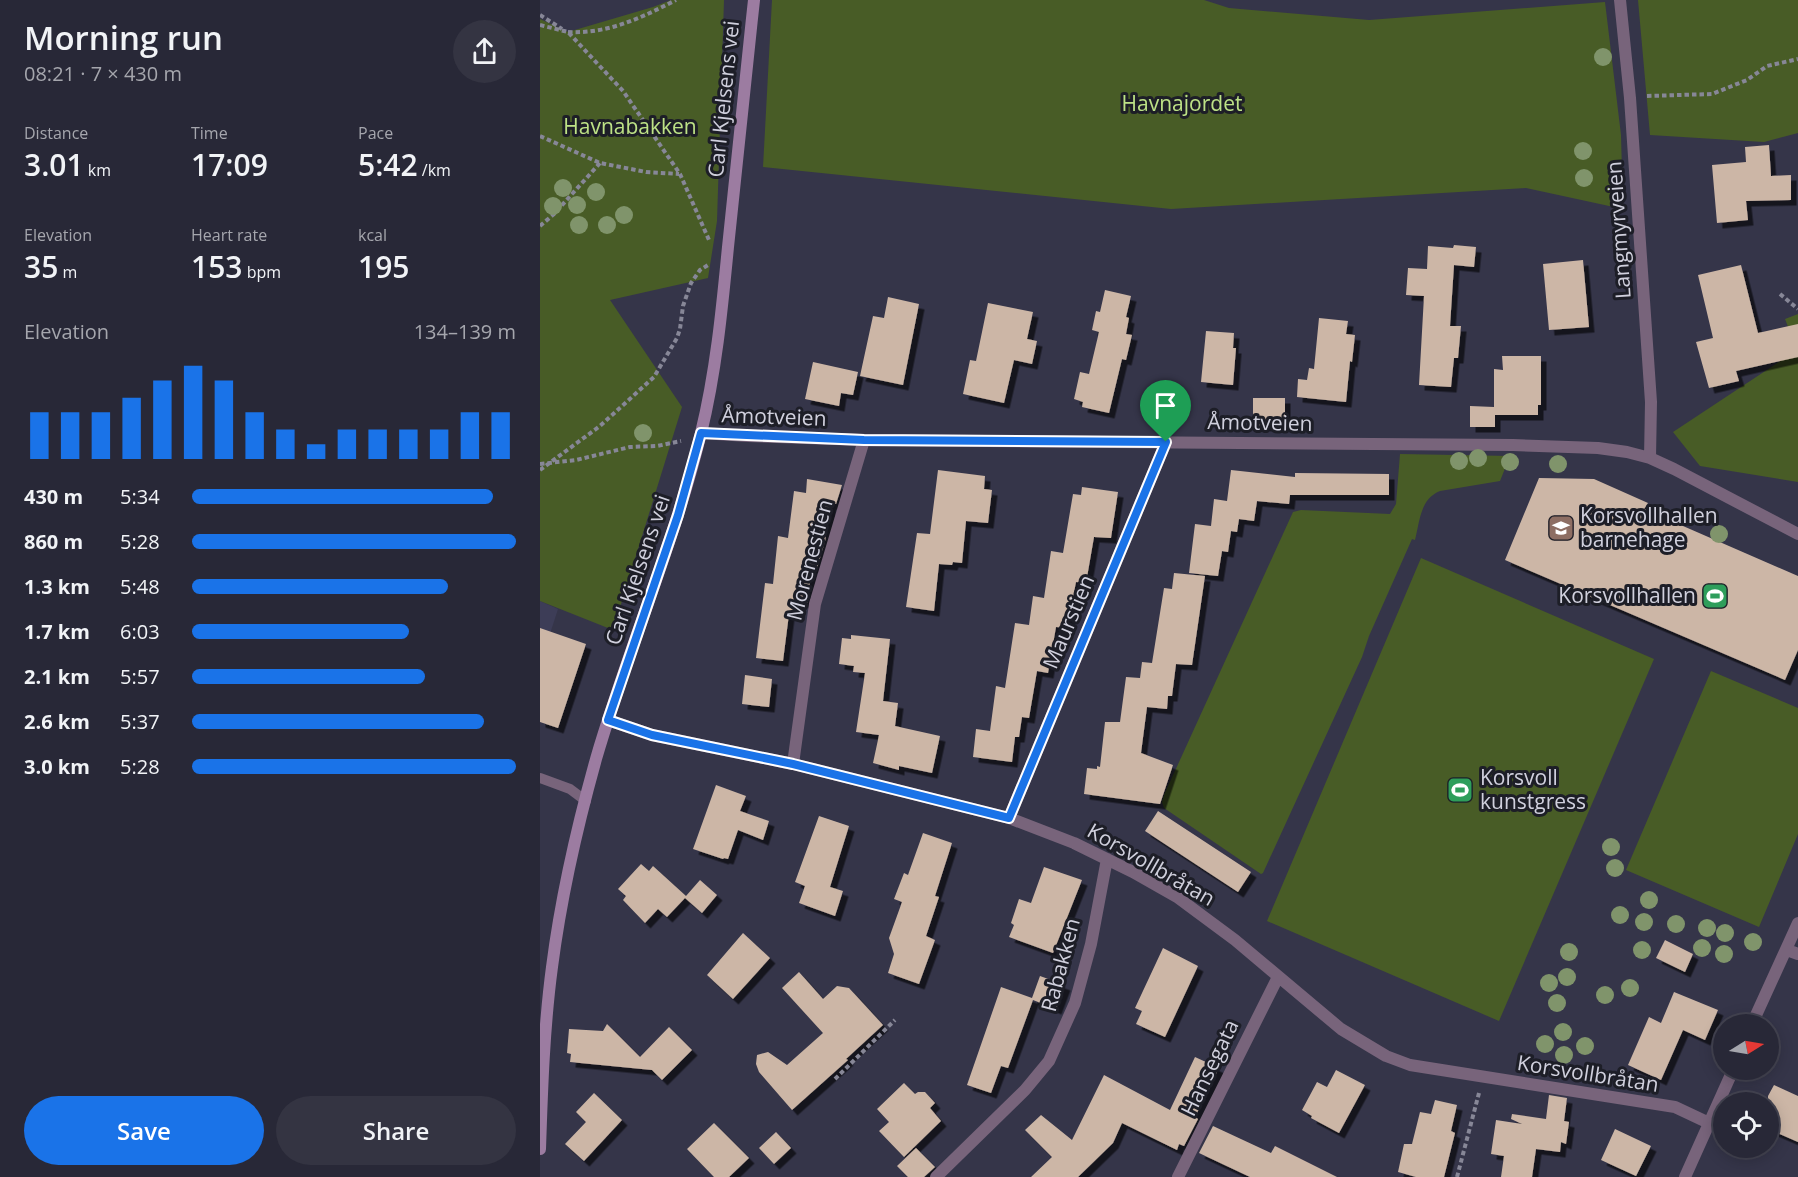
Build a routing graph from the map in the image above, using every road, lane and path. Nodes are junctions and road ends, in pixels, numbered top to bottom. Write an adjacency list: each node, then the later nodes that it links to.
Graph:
1 (676, 0): 6 (path)
2 (754, 0): 17 (main road, Carl Kjelsens vei)
3 (1620, 0): 20 (street, Langmyrveien)
4 (540, 15): 6 (path)
5 (540, 25): 6 (path)
6 (568, 32): 11 (path)
7 (1798, 59): 8 (path)
8 (1643, 96)
9 (540, 136): 10 (path)
10 (600, 163): 11 (path); 12 (path)
11 (680, 174): 13 (path)
12 (540, 226)
13 (711, 244)
14 (709, 265): 21 (path)
15 (1780, 294): 16 (path)
16 (1798, 309)
17 (701, 433): 18 (street, Åmotveien); 21 (path); 25 (main road, Carl Kjelsens vei)
18 (864, 440): 19 (street, Åmotveien); 26 (street, Morenestien)
19 (1166, 442): 20 (street, Åmotveien); 29 (street, Maurstien)
20 (1650, 458): 24 (street, Åmotveien)
21 (548, 463): 22 (path); 23 (path)
22 (540, 464)
23 (540, 470)
24 (1798, 534)
25 (608, 720): 26 (street, Korsvollbråtan); 28 (main road, Carl Kjelsens vei)
26 (793, 764): 29 (street, Korsvollbråtan)
27 (540, 778): 28 (lane)
28 (586, 801): 40 (main road, Carl Kjelsens vei)
29 (1009, 818): 30 (street, Korsvollbråtan)
30 (1107, 859): 33 (street, Korsvollbråtan); 41 (street, Rabakken)
31 (1798, 922): 32 (street)
32 (1792, 952): 34 (street)
33 (1278, 977): 36 (street, Korsvollbråtan); 42 (street, Hansegata)
34 (1758, 1014)
35 (895, 1020): 37 (path)
36 (1483, 1077): 39 (street, Korsvollbråtan); 43 (path)
37 (835, 1079)
38 (1728, 1080): 39 (street)
39 (1709, 1123): 44 (street)
40 (540, 1149)
41 (936, 1177)
42 (1178, 1177)
43 (1457, 1177)
44 (1685, 1177)

